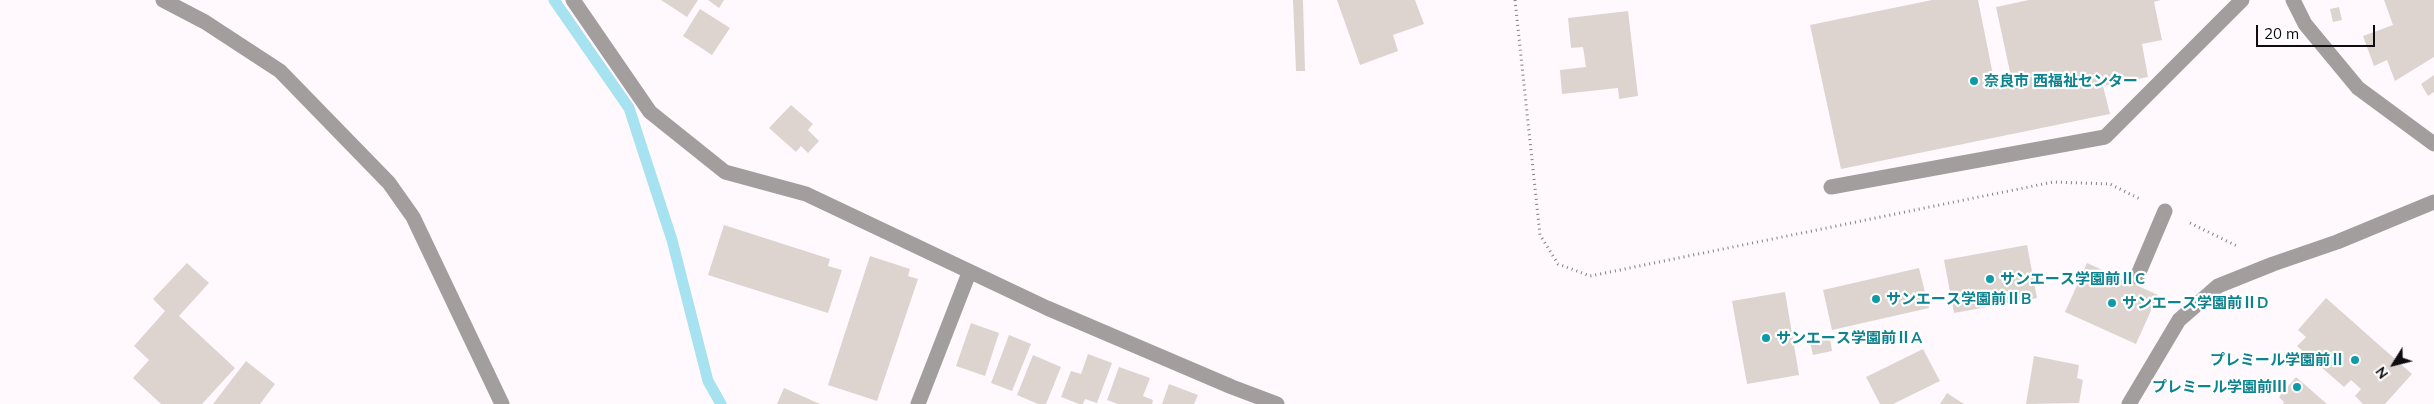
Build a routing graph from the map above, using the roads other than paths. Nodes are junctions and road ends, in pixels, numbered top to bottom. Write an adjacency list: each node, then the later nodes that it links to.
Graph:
1 (163, 0): 11 (street)
2 (573, 0): 9 (street)
3 (2242, 0): 6 (street)
4 (2294, 0): 5 (street)
5 (2434, 144)
6 (1831, 187)
7 (2434, 202): 14 (street)
8 (2165, 211): 10 (street)
9 (969, 273): 12 (street); 13 (street)
10 (2137, 276)
11 (502, 404)
12 (918, 404)
13 (1277, 404)
14 (2129, 404)

